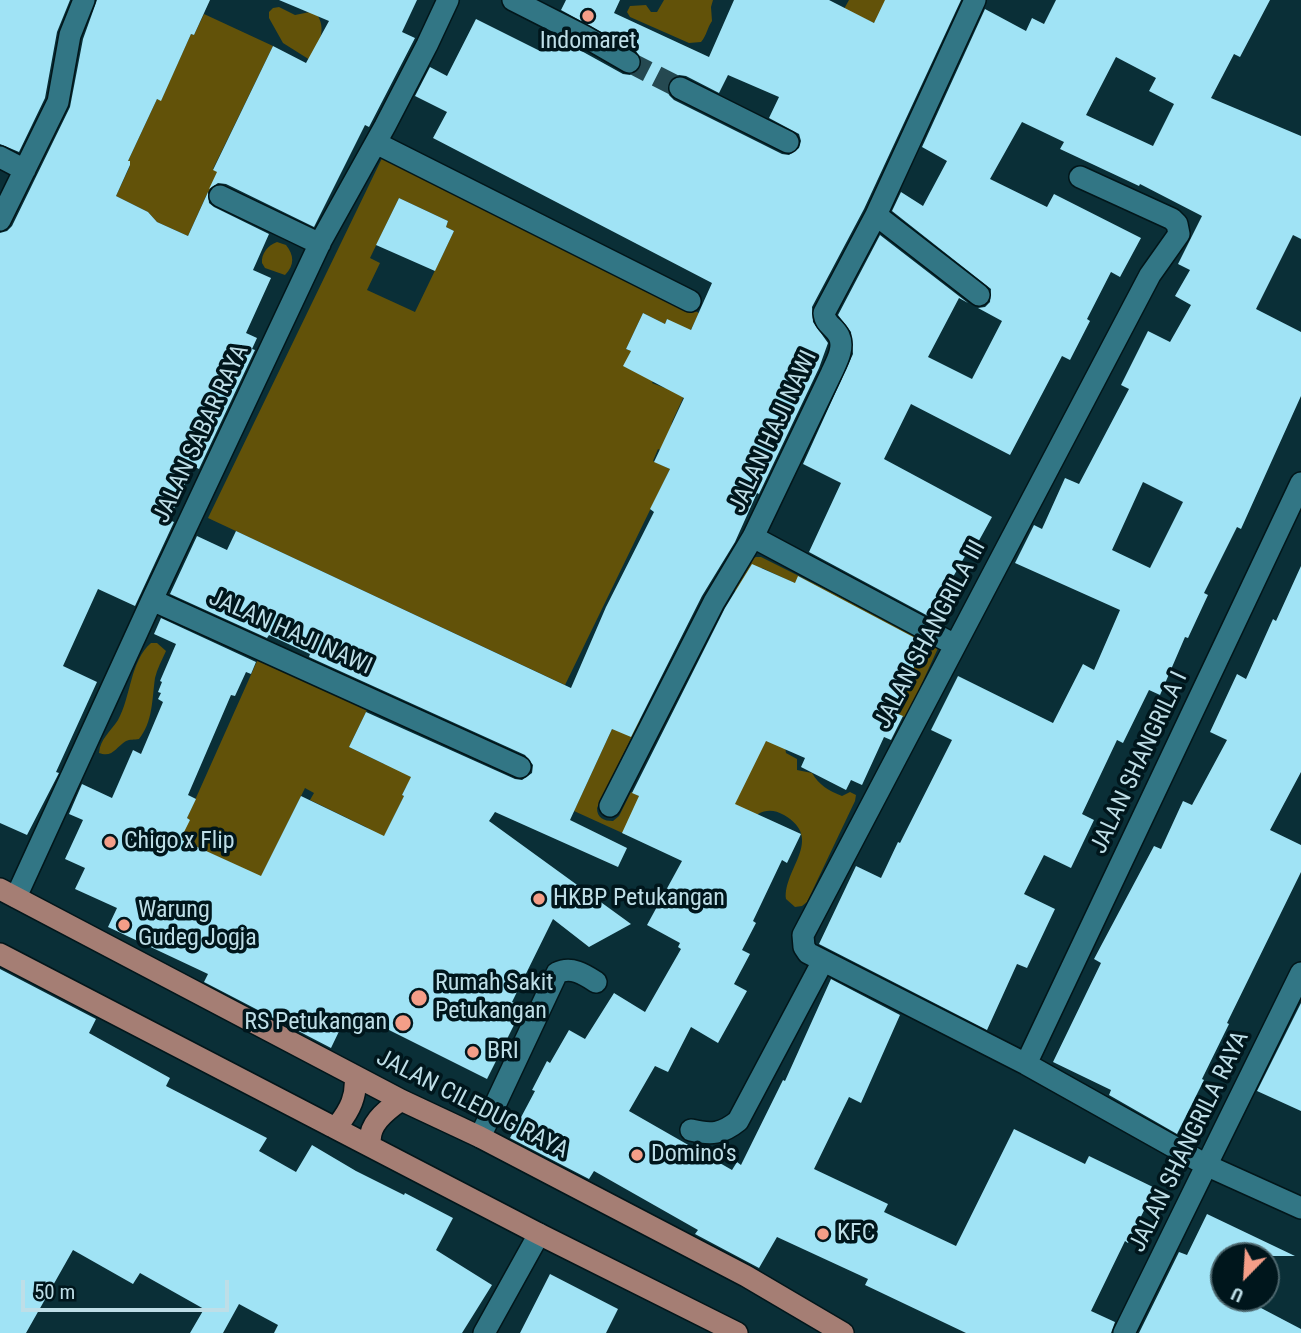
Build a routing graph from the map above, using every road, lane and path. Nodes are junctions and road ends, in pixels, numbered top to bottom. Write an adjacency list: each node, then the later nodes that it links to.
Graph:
1 (85, 0): 10 (street)
2 (448, 0): 8 (street, JALAN SABAR RAYA)
3 (513, 0): 5 (street)
4 (975, 0): 13 (street, JALAN HAJI NAWI)
5 (629, 62)
6 (680, 88): 7 (street)
7 (788, 142)
8 (376, 143): 15 (street, JALAN SABAR RAYA); 17 (street)
9 (0, 157): 10 (street)
10 (25, 170): 14 (street)
11 (1080, 177): 21 (street, JALAN SHANGRILA III)
12 (220, 196): 15 (street)
13 (876, 215): 16 (street); 19 (street, JALAN HAJI NAWI)
14 (0, 220)
15 (320, 244): 20 (street, JALAN SABAR RAYA)
16 (979, 295)
17 (690, 301)
18 (1301, 483): 29 (street, JALAN SHANGRILA I)
19 (753, 537): 21 (street); 23 (street, JALAN HAJI NAWI)
20 (152, 600): 22 (street, JALAN HAJI NAWI); 24 (street, JALAN SABAR RAYA)
21 (955, 645): 26 (street, JALAN SHANGRILA III)
22 (520, 767)
23 (610, 806)
24 (8, 893): 30 (main road, JALAN CILEDUG RAYA)
25 (0, 954): 32 (main road)
26 (823, 961): 29 (street, JALAN SHANGRILA III); 33 (street)
27 (1301, 973): 36 (street, JALAN SHANGRILA RAYA)
28 (596, 982): 34 (street)
29 (1026, 1064): 36 (street, JALAN SHANGRILA III)
30 (355, 1076): 31 (main road, JALAN CILEDUG RAYA); 32 (main road)
31 (401, 1100): 34 (main road, JALAN CILEDUG RAYA); 35 (main road)
32 (331, 1126): 35 (main road)
33 (691, 1130)
34 (480, 1136): 41 (main road, JALAN CILEDUG RAYA)
35 (371, 1146): 38 (main road)
36 (1208, 1166): 37 (street, JALAN SHANGRILA III); 42 (street, JALAN SHANGRILA RAYA)
37 (1301, 1208)
38 (539, 1234): 39 (street); 40 (main road)
39 (484, 1333)
40 (737, 1333)
41 (843, 1333)
42 (1125, 1333)

